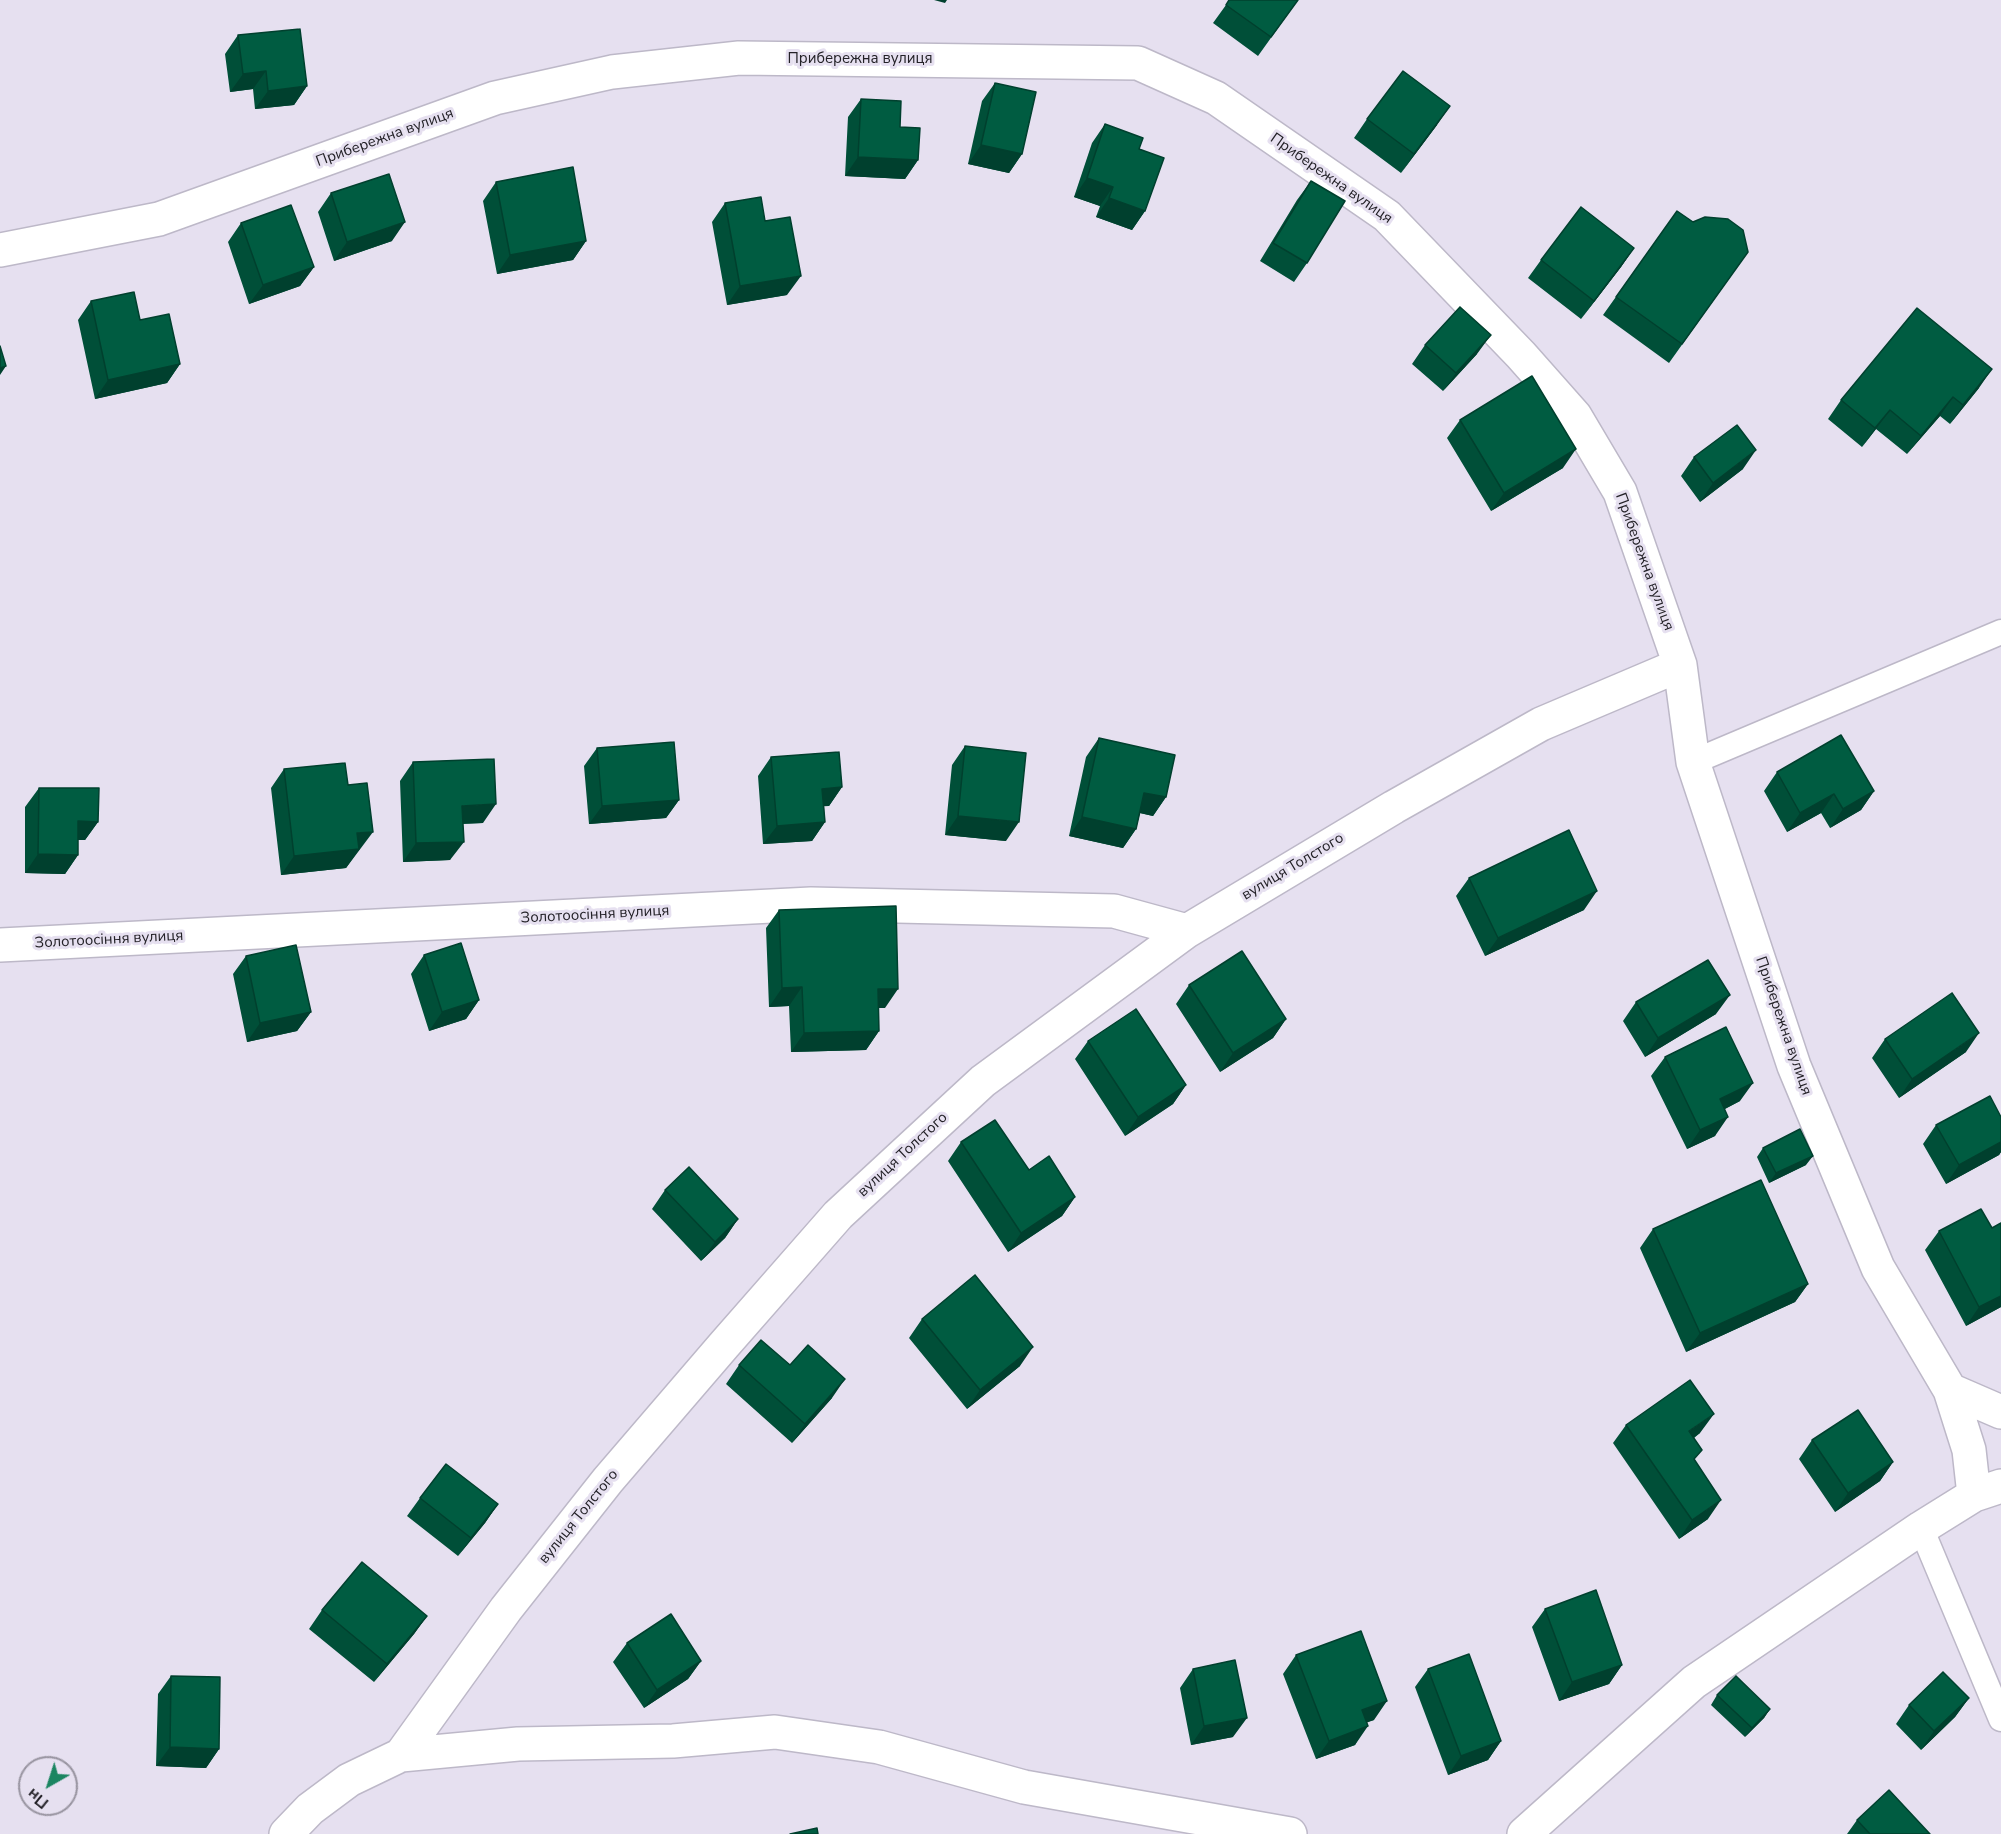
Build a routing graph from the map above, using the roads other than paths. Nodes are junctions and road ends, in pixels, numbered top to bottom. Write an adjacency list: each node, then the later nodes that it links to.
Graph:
1 (0, 250): 3 (street, Прибережна вулиця)
2 (2001, 632): 4 (lane)
3 (1680, 665): 4 (street, Прибережна вулиця); 5 (street, вулиця Толстого)
4 (1693, 762): 7 (street, Прибережна вулиця)
5 (1187, 931): 6 (street, Золотоосіння вулиця); 12 (street, вулиця Толстого)
6 (0, 945)
7 (1950, 1390): 8 (street); 9 (street, Прибережна вулиця)
8 (2001, 1412)
9 (1987, 1491): 10 (street)
10 (1921, 1528): 11 (lane); 15 (street)
11 (2001, 1719)
12 (401, 1755): 13 (street, вулиця Толстого); 14 (street)
13 (286, 1834)
14 (1290, 1834)
15 (1524, 1834)

